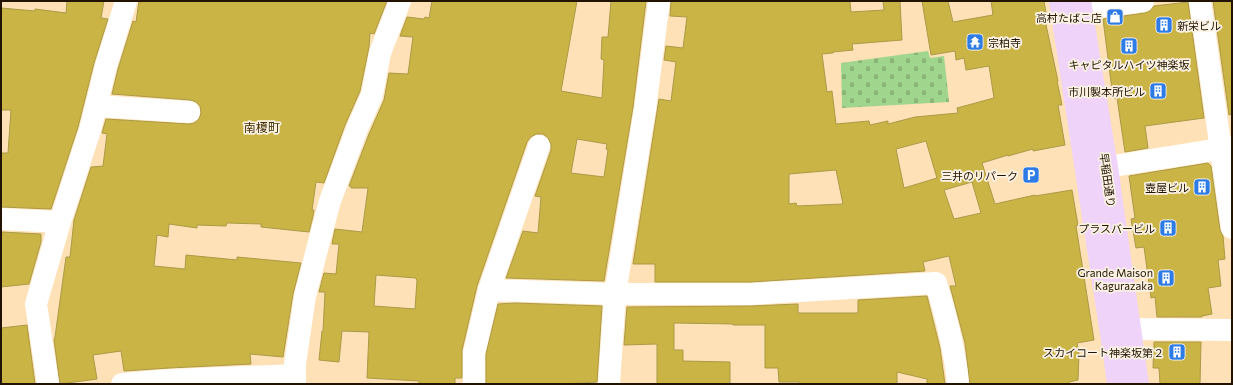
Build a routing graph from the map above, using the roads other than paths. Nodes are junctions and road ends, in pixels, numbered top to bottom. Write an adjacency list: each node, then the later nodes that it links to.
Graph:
1 (126, 1): 8 (street)
2 (400, 1): 20 (street)
3 (659, 1): 17 (street)
4 (1060, 1): 26 (main road, 早稲田通り)
5 (1143, 1): 7 (street)
6 (1200, 1): 11 (street)
7 (1080, 5): 12 (main road, 早稲田通り)
8 (96, 106): 9 (street); 14 (street)
9 (189, 112)
10 (539, 146): 16 (street)
11 (1226, 148): 12 (street); 15 (street)
12 (1107, 167): 18 (main road, 早稲田通り)
13 (1, 219): 14 (street)
14 (60, 222): 21 (street)
15 (1232, 228)
16 (490, 290): 17 (street); 23 (street)
17 (615, 294): 24 (street); 25 (street)
18 (1130, 329): 19 (street); 27 (main road, 早稲田通り)
19 (1232, 330)
20 (295, 379): 22 (street)
21 (48, 384)
22 (122, 384)
23 (474, 384)
24 (609, 384)
25 (958, 384)
26 (1118, 384)
27 (1138, 384)

